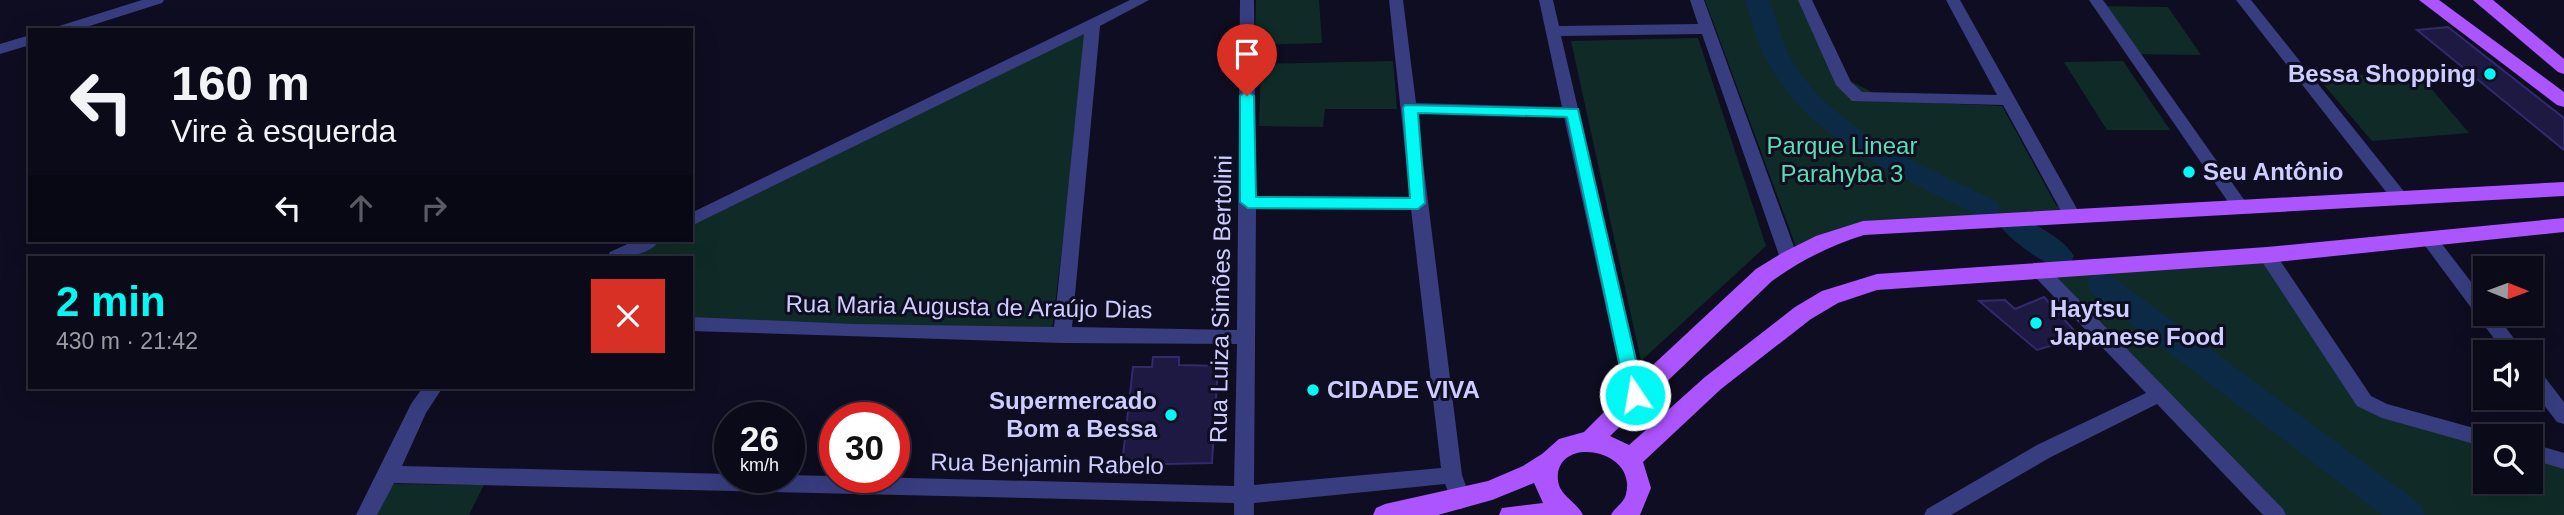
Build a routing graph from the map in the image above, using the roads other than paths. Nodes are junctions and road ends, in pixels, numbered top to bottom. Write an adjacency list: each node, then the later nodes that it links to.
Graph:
1 (157, 0): 13 (street)
2 (1142, 0): 14 (street)
3 (1247, 0): 27 (street, Rua Luiza Simões Bertolini)
4 (1396, 0): 23 (street)
5 (1546, 0): 17 (street)
6 (1697, 0): 16 (street)
7 (1805, 0): 21 (street)
8 (1952, 0): 21 (street)
9 (2096, 0): 29 (street)
10 (2243, 0): 26 (street)
11 (2428, 0): 22 (main road)
12 (2482, 0): 20 (main road)
13 (123, 5): 15 (street)
14 (1093, 22): 31 (street); 42 (street)
15 (66, 28)
16 (1706, 29): 17 (street); 37 (street)
17 (1553, 31): 24 (street)
18 (28, 41): 19 (street)
19 (0, 49)
20 (2564, 68)
21 (2007, 100): 30 (street)
22 (2564, 101)
23 (1410, 108): 24 (street); 28 (street)
24 (1573, 112): 47 (street)
25 (2564, 189): 26 (main road)
26 (2400, 198): 29 (main road)
27 (1248, 202): 28 (street); 43 (street, Rua Luiza Simões Bertolini)
28 (1418, 203): 57 (street)
29 (2239, 205): 30 (main road)
30 (2071, 216): 37 (main road)
31 (693, 219)
32 (2564, 225): 33 (main road)
33 (2429, 239): 35 (main road); 39 (street)
34 (647, 242): 36 (street)
35 (2267, 255): 38 (main road); 50 (street)
36 (617, 256)
37 (1789, 258): 47 (main road)
38 (2042, 272): 48 (street); 53 (main road)
39 (2473, 297)
40 (693, 324): 42 (street, Rua Maria Augusta de Araújo Dias)
41 (2495, 326): 44 (street)
42 (1062, 335): 43 (street, Rua Maria Augusta de Araújo Dias)
43 (1246, 337): 59 (street, Rua Luiza Simões Bertolini)
44 (2506, 340)
45 (432, 389): 56 (street)
46 (2543, 389): 49 (street)
47 (1635, 395): 51 (main road)
48 (2159, 395): 65 (street); 66 (street)
49 (2564, 416)
50 (2473, 436)
51 (1590, 441): 53 (main road); 54 (main road)
52 (2543, 455): 55 (street)
53 (1629, 460): 60 (main road)
54 (1552, 461): 58 (main road); 64 (main road)
55 (2564, 461)
56 (388, 474): 59 (street, Rua Benjamin Rabelo); 61 (street)
57 (1452, 475): 58 (street); 59 (street, Rua Benjamin Rabelo)
58 (1461, 500): 62 (main road)
59 (1244, 505)
60 (1632, 513)
61 (366, 515)
62 (1385, 515)
63 (1511, 515): 64 (main road)
64 (1571, 515)
65 (1934, 515)
66 (2276, 515)

